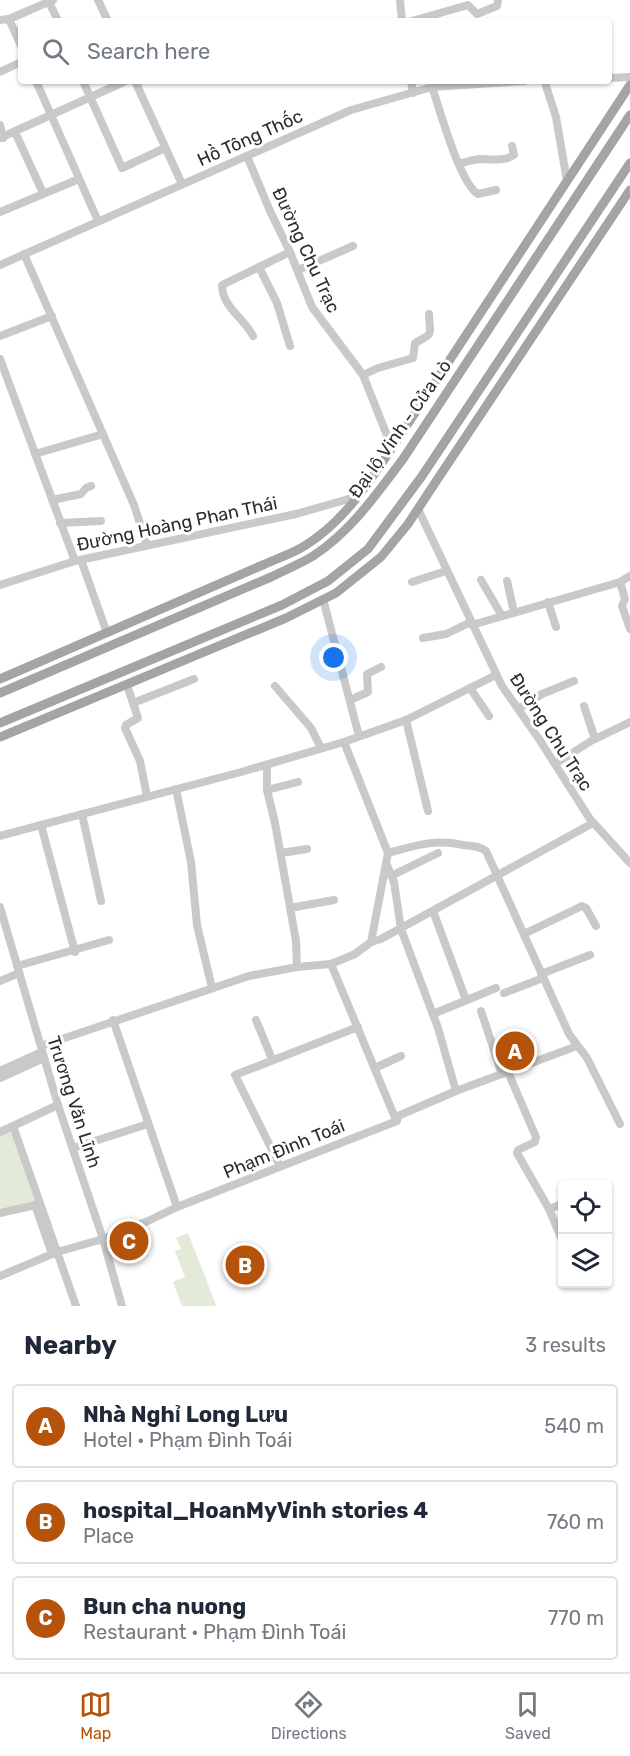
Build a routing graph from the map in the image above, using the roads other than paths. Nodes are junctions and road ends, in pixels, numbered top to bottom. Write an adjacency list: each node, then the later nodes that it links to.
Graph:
1 (98, 0): 6 (street)
2 (399, 0): 7 (street)
3 (498, 0): 8 (street)
4 (51, 1): 5 (street); 9 (street)
5 (57, 18)
6 (107, 18)
7 (402, 18)
8 (422, 18)
9 (9, 19): 10 (street); 11 (street)
10 (0, 20)
11 (18, 39)
12 (18, 63): 13 (street)
13 (0, 72)
14 (630, 77): 15 (street)
15 (612, 78)
16 (37, 84): 28 (street)
17 (84, 84): 26 (street)
18 (120, 84): 26 (street)
19 (136, 84): 33 (street)
20 (412, 84): 25 (street)
21 (466, 84): 24 (street, Hồ Tông Thốc)
22 (630, 85): 38 (main road)
23 (546, 86): 38 (street)
24 (432, 87): 25 (street, Hồ Tông Thốc); 36 (street)
25 (413, 93): 34 (street, Hồ Tông Thốc)
26 (90, 98): 28 (street); 33 (street)
27 (630, 115): 94 (main road, Đại lộ Vinh - Cửa Lò)
28 (51, 116): 30 (street); 37 (street)
29 (0, 125): 31 (street)
30 (15, 132): 31 (street); 42 (street)
31 (2, 138)
32 (512, 146): 36 (street)
33 (165, 148): 39 (street)
34 (247, 156): 39 (street, Hồ Tông Thốc); 46 (street, Đường Chu Trạc)
35 (630, 163): 102 (main road)
36 (459, 164): 40 (street)
37 (79, 179): 42 (street); 44 (street)
38 (567, 181): 60 (main road)
39 (182, 184): 44 (street, Hồ Tông Thốc)
40 (496, 190)
41 (630, 190): 65 (main road)
42 (43, 193): 43 (street)
43 (0, 212)
44 (98, 221): 47 (street, Hồ Tông Thốc)
45 (353, 246): 50 (street)
46 (290, 252): 49 (street); 50 (street, Đường Chu Trạc)
47 (24, 254): 48 (street, Hồ Tông Thốc); 52 (street)
48 (0, 265)
49 (259, 267): 54 (street); 55 (street)
50 (298, 270): 57 (street, Đường Chu Trạc)
51 (429, 314): 57 (street)
52 (52, 316): 53 (street); 59 (street)
53 (0, 336)
54 (253, 336)
55 (290, 346)
56 (0, 359): 58 (street)
57 (363, 375): 60 (street, Đường Chu Trạc)
58 (2, 376): 61 (street)
59 (103, 434): 61 (street); 68 (street)
60 (392, 448): 63 (main road)
61 (35, 454): 64 (street)
62 (91, 486): 64 (street)
63 (360, 495): 68 (street, Đường Hoàng Phan Thái); 84 (main road)
64 (52, 501): 67 (street)
65 (418, 509): 70 (street, Đường Chu Trạc); 77 (main road)
66 (101, 521): 67 (street)
67 (60, 524): 69 (street)
68 (147, 545): 69 (street, Đường Hoàng Phan Thái)
69 (78, 560): 76 (street, Đường Hoàng Phan Thái); 84 (street)
70 (446, 571): 74 (street); 81 (street, Đường Chu Trạc)
71 (630, 576): 75 (street)
72 (481, 580): 80 (street)
73 (507, 580): 79 (street)
74 (412, 582)
75 (620, 582): 78 (street); 83 (street)
76 (0, 585)
77 (323, 599): 91 (main road); 95 (street)
78 (548, 602): 79 (street); 82 (street)
79 (514, 612): 80 (street)
80 (501, 616): 81 (street)
81 (472, 624): 85 (street); 87 (street, Đường Chu Trạc)
82 (556, 627)
83 (630, 629)
84 (107, 633): 88 (main road)
85 (423, 638)
86 (381, 667): 95 (street)
87 (496, 675): 93 (street); 98 (street, Đường Chu Trạc)
88 (0, 678)
89 (194, 679): 96 (street)
90 (574, 681): 98 (street)
91 (127, 685): 96 (street); 104 (main road)
92 (275, 686): 107 (street)
93 (470, 688): 99 (street); 100 (street)
94 (0, 693)
95 (350, 700): 103 (street)
96 (133, 703): 113 (street)
97 (584, 706): 105 (street)
98 (518, 709): 108 (street, Đường Chu Trạc)
99 (489, 716)
100 (406, 720): 103 (street); 114 (street)
101 (630, 722): 105 (street)
102 (0, 723)
103 (359, 736): 106 (street)
104 (0, 737)
105 (595, 739): 108 (street)
106 (344, 742): 107 (street); 121 (street)
107 (321, 748): 109 (street)
108 (555, 764): 116 (street, Đường Chu Trạc)
109 (267, 765): 111 (street); 112 (street)
110 (298, 782): 112 (street)
111 (176, 789): 113 (street); 144 (street)
112 (267, 790): 120 (street)
113 (147, 796): 115 (street)
114 (428, 811)
115 (82, 814): 117 (street); 128 (street)
116 (593, 823): 123 (street, Đường Chu Trạc); 126 (street)
117 (41, 825): 118 (street); 137 (street)
118 (0, 836)
119 (307, 849): 120 (street)
120 (281, 853): 130 (street)
121 (388, 853): 124 (street); 126 (street)
122 (438, 853): 125 (street)
123 (630, 863)
124 (387, 865): 125 (street); 136 (street)
125 (392, 876): 133 (street)
126 (496, 877): 131 (street); 134 (street)
127 (334, 900): 130 (street)
128 (101, 901)
129 (0, 907): 141 (street, Trương Văn Lĩnh)
130 (290, 908): 140 (street)
131 (433, 911): 133 (street); 147 (street)
132 (596, 927): 134 (street)
133 (400, 929): 136 (street); 149 (street)
134 (524, 934): 142 (street)
135 (109, 940): 137 (street)
136 (371, 942): 139 (street)
137 (75, 952): 141 (street)
138 (590, 955): 142 (street)
139 (330, 964): 140 (street); 152 (street)
140 (297, 967): 144 (street)
141 (18, 970): 143 (street); 154 (street, Trương Văn Lĩnh)
142 (542, 976): 146 (street); 153 (street)
143 (0, 981)
144 (212, 987): 150 (street)
145 (496, 988): 147 (street)
146 (504, 993)
147 (466, 1000): 149 (street)
148 (481, 1011): 159 (street)
149 (433, 1014): 161 (street)
150 (113, 1020): 154 (street); 164 (street)
151 (256, 1020): 156 (street)
152 (358, 1027): 156 (street); 157 (street)
153 (576, 1046): 159 (street, Phạm Đình Toái); 165 (street)
154 (42, 1052): 158 (street); 160 (street); 162 (street, Trương Văn Lĩnh)
155 (401, 1056): 157 (street)
156 (272, 1059): 169 (street)
157 (375, 1068): 163 (street)
158 (0, 1071)
159 (505, 1073): 161 (street, Phạm Đình Toái); 173 (street)
160 (0, 1078)
161 (456, 1091): 163 (street, Phạm Đình Toái)
162 (58, 1105): 166 (street); 168 (street, Trương Văn Lĩnh)
163 (397, 1121): 169 (street, Phạm Đình Toái)
164 (148, 1124): 168 (street); 172 (street)
165 (620, 1124)
166 (13, 1126): 167 (street); 170 (street)
167 (0, 1132)
168 (73, 1148): 176 (street, Trương Văn Lĩnh)
169 (280, 1166): 172 (street, Phạm Đình Toái)
170 (38, 1205): 174 (street); 177 (street)
171 (558, 1206): 173 (street)
172 (177, 1207): 176 (street, Phạm Đình Toái)
173 (549, 1209): 175 (street)
174 (0, 1213)
175 (559, 1234)
176 (103, 1239): 177 (street, Phạm Đình Toái); 180 (street, Trương Văn Lĩnh)
177 (54, 1253): 178 (street, Phạm Đình Toái); 179 (street)
178 (0, 1276)
179 (76, 1306)
180 (122, 1306)

